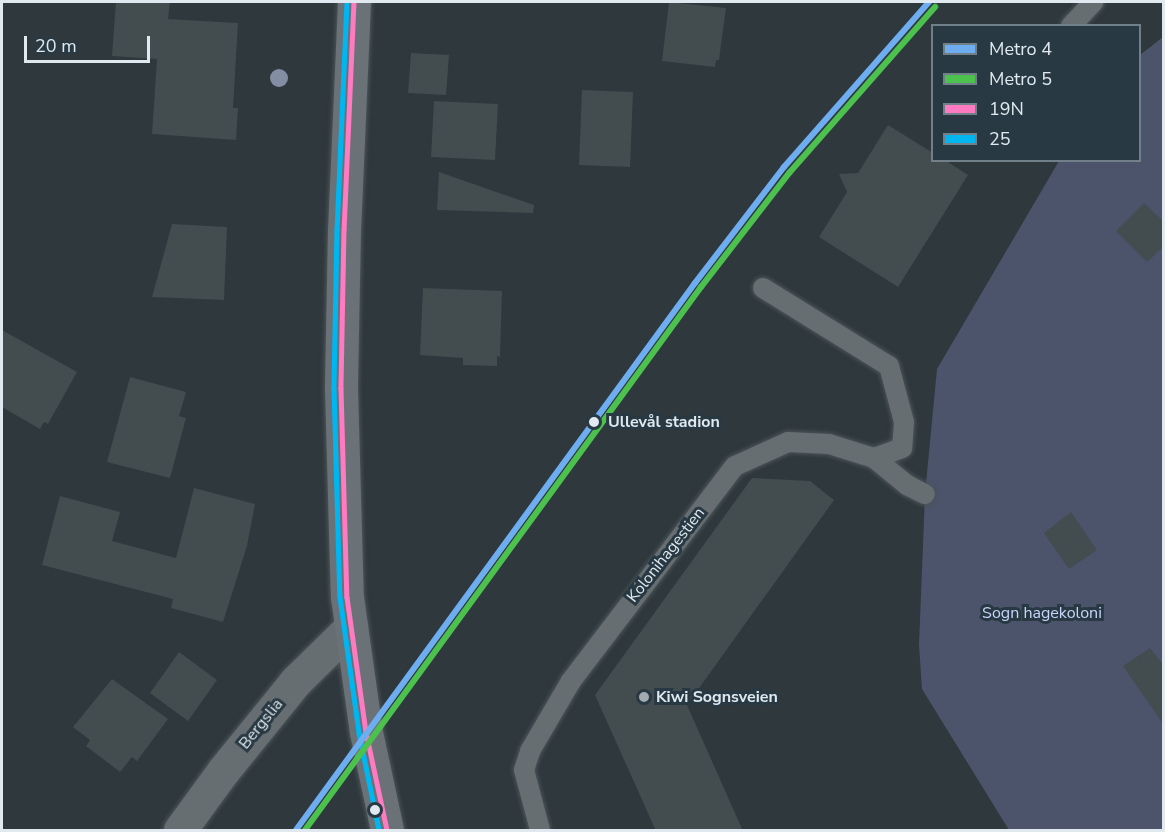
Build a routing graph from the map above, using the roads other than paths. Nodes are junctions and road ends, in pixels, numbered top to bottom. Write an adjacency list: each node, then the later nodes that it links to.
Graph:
1 (354, 2): 7 (main road)
2 (1093, 2): 3 (lane)
3 (1073, 24)
4 (763, 288): 5 (lane)
5 (874, 458): 6 (lane, Kolonihagestien); 10 (lane, Kolonihagestien)
6 (925, 494)
7 (352, 642): 8 (street, Bergslia); 9 (main road)
8 (180, 831)
9 (387, 831)
10 (540, 831)

